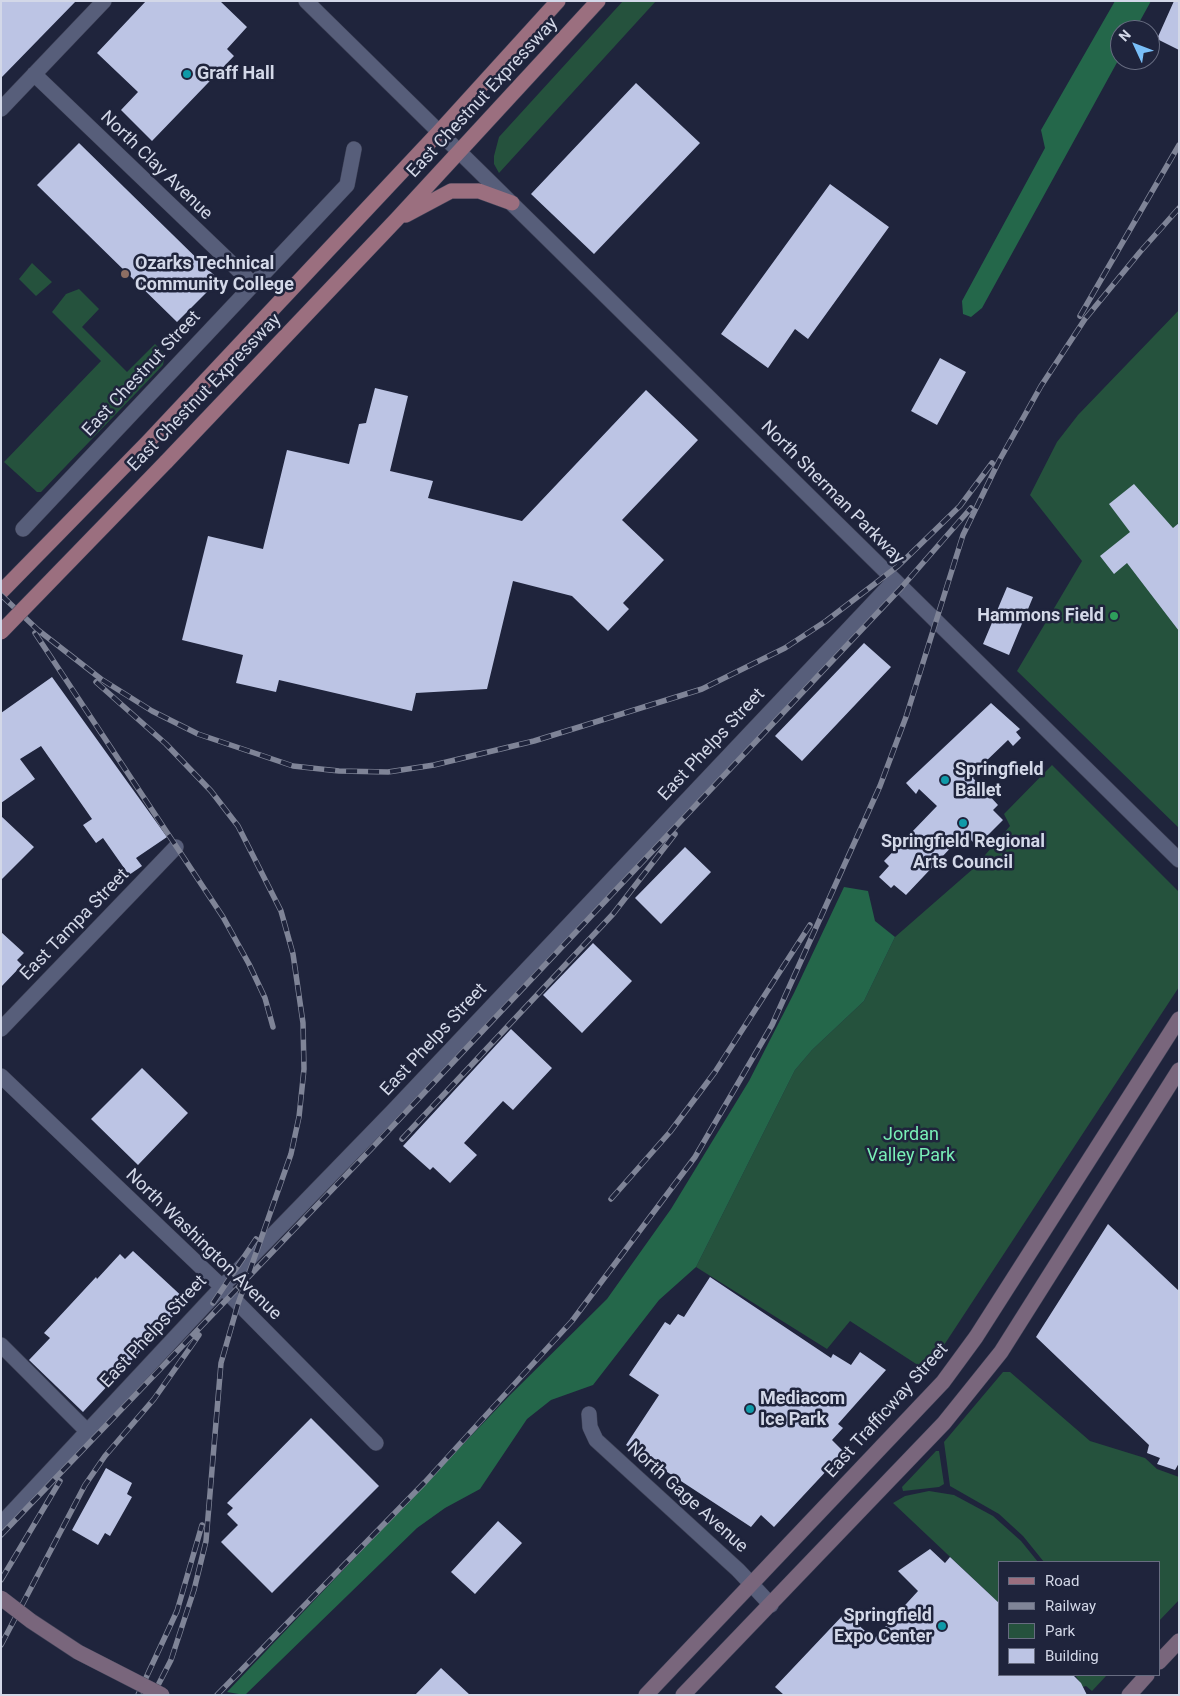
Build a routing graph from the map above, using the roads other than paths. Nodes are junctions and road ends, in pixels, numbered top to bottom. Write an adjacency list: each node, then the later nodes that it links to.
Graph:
1 (104, 1): 5 (street)
2 (306, 1): 7 (street, North Sherman Parkway)
3 (558, 1): 7 (main road, East Chestnut Expressway)
4 (598, 1): 9 (main road, East Chestnut Expressway)
5 (34, 74): 6 (street); 12 (street, North Clay Avenue)
6 (1, 109)
7 (439, 132): 9 (street, North Sherman Parkway); 15 (main road, East Chestnut Expressway)
8 (354, 149): 12 (street, East Chestnut Street)
9 (460, 152): 10 (street, North Sherman Parkway); 11 (main road, East Chestnut Expressway)
10 (512, 203): 11 (main road); 14 (street, North Sherman Parkway)
11 (396, 220): 16 (main road, East Chestnut Expressway, bridge)
12 (253, 284): 13 (street, East Chestnut Street)
13 (23, 529)
14 (894, 581): 18 (street, North Sherman Parkway); 23 (street, East Phelps Street)
15 (1, 592)
16 (1, 632)
17 (176, 847): 20 (street, East Tampa Street)
18 (1179, 860)
19 (1179, 1019): 29 (main road, East Trafficway Street)
20 (1, 1029)
21 (1179, 1070): 31 (main road)
22 (1, 1076): 23 (street, North Washington Avenue)
23 (222, 1287): 26 (street, East Phelps Street); 27 (street, North Washington Avenue)
24 (1, 1344): 26 (street)
25 (589, 1414): 29 (street, North Gage Avenue)
26 (87, 1431): 28 (street, East Phelps Street)
27 (376, 1444)
28 (1, 1524)
29 (753, 1585): 31 (street, North Gage Avenue); 36 (main road, East Trafficway Street)
30 (1, 1598): 35 (main road, bridge)
31 (771, 1604): 37 (main road)
32 (1179, 1641): 33 (main road)
33 (1160, 1661)
34 (1146, 1676): 38 (main road)
35 (162, 1695)
36 (646, 1695)
37 (684, 1695)
38 (1128, 1695)

